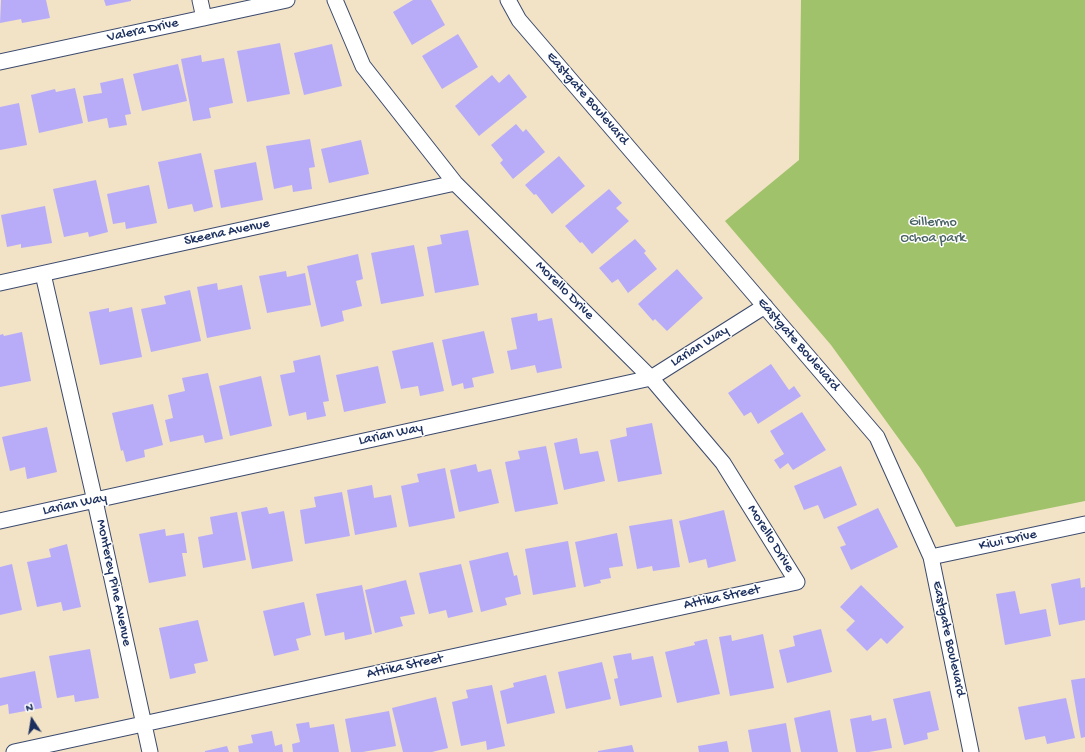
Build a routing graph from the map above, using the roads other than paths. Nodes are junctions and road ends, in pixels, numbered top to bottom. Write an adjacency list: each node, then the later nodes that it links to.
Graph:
1 (200, 0): 5 (street)
2 (287, 0): 5 (street, Valera Drive)
3 (335, 0): 7 (street, Morello Drive)
4 (508, 0): 10 (street, Eastgate Boulevard)
5 (204, 18): 6 (street, Valera Drive)
6 (0, 62)
7 (455, 183): 8 (street, Skeena Avenue); 11 (street, Morello Drive)
8 (43, 274): 9 (street, Skeena Avenue); 12 (street, Monterey Pine Avenue)
9 (0, 283)
10 (765, 306): 11 (street, Larian Way); 15 (street, Eastgate Boulevard)
11 (651, 378): 12 (street, Larian Way); 16 (street, Morello Drive)
12 (95, 501): 13 (street, Larian Way); 17 (street, Monterey Pine Avenue)
13 (0, 521)
14 (1085, 524): 15 (street, Kiwi Drive)
15 (931, 557): 20 (street, Eastgate Boulevard)
16 (797, 582): 17 (street, Attika Street)
17 (144, 724): 18 (street, Attika Street); 19 (street, Monterey Pine Avenue)
18 (14, 752)
19 (150, 752)
20 (971, 752)

